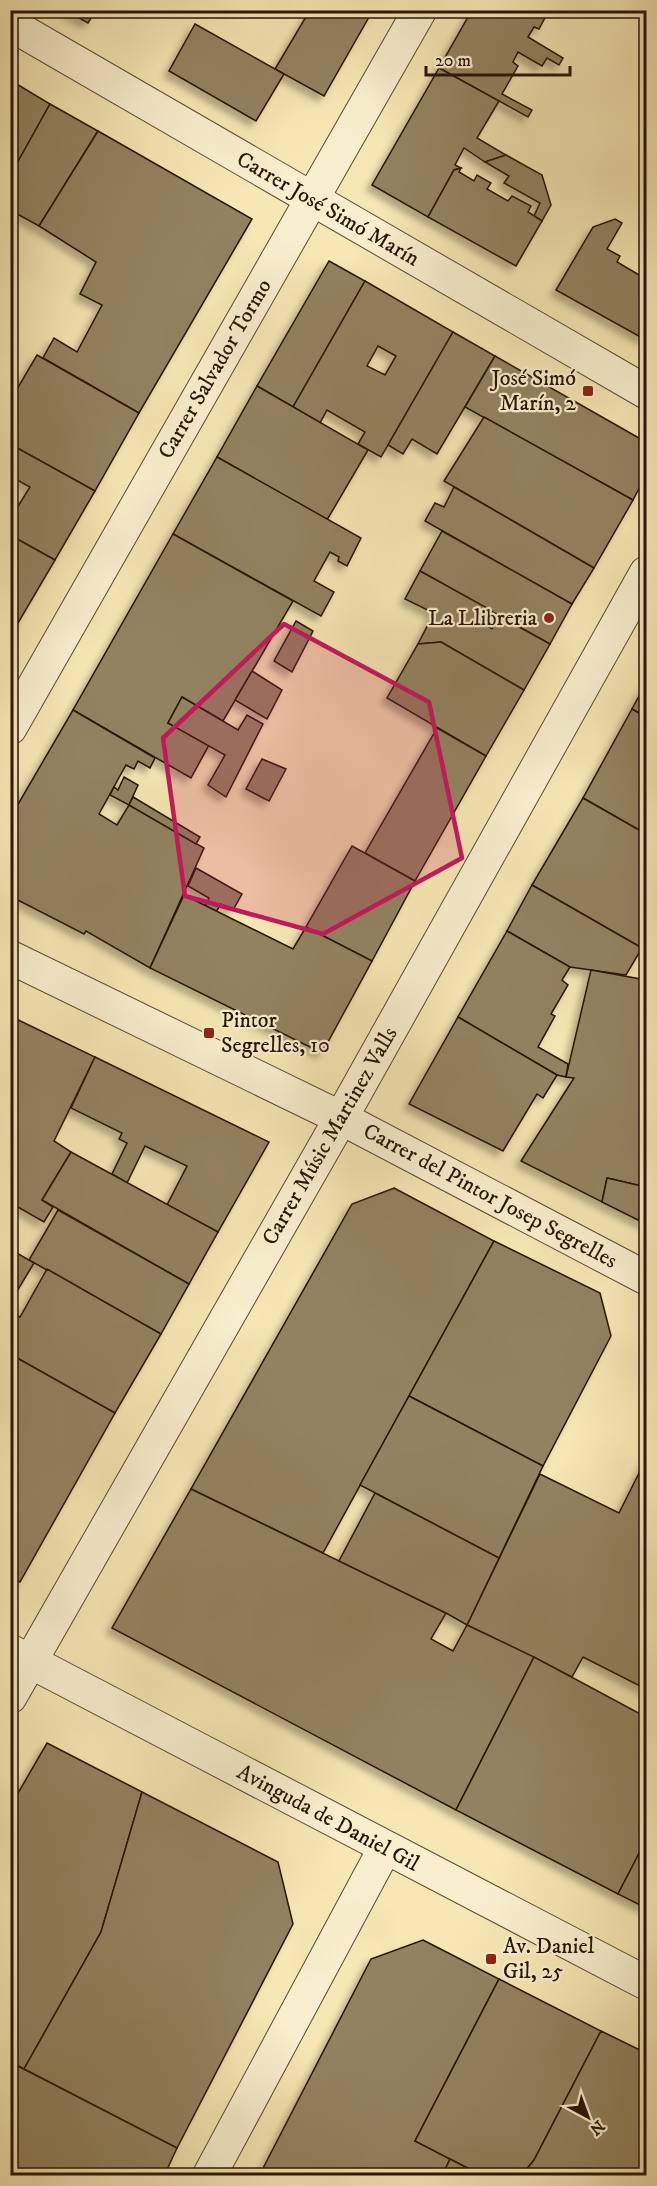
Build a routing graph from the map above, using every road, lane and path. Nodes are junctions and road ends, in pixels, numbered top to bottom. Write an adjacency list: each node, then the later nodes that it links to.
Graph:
1 (420, 10): 3 (street, Carrer Salvador Tormo)
2 (10, 24): 3 (street, Carrer José Simó Marín)
3 (312, 200): 4 (street, Carrer José Simó Marín); 6 (street, Carrer Salvador Tormo)
4 (646, 392)
5 (646, 573): 8 (street, Carrer Músic Martinez Valls)
6 (10, 728)
7 (10, 957): 8 (street, Carrer del Pintor Josep Segrelles)
8 (341, 1118): 9 (street, Carrer del Pintor Josep Segrelles); 10 (street, Carrer Músic Martinez Valls)
9 (646, 1278)
10 (20, 1657): 11 (street, Carrer Músic Martinez Valls); 12 (street, Avinguda de Daniel Gil)
11 (10, 1697)
12 (385, 1848): 13 (street, Avinguda de Daniel Gil); 14 (street)
13 (646, 1983)
14 (209, 2175)

